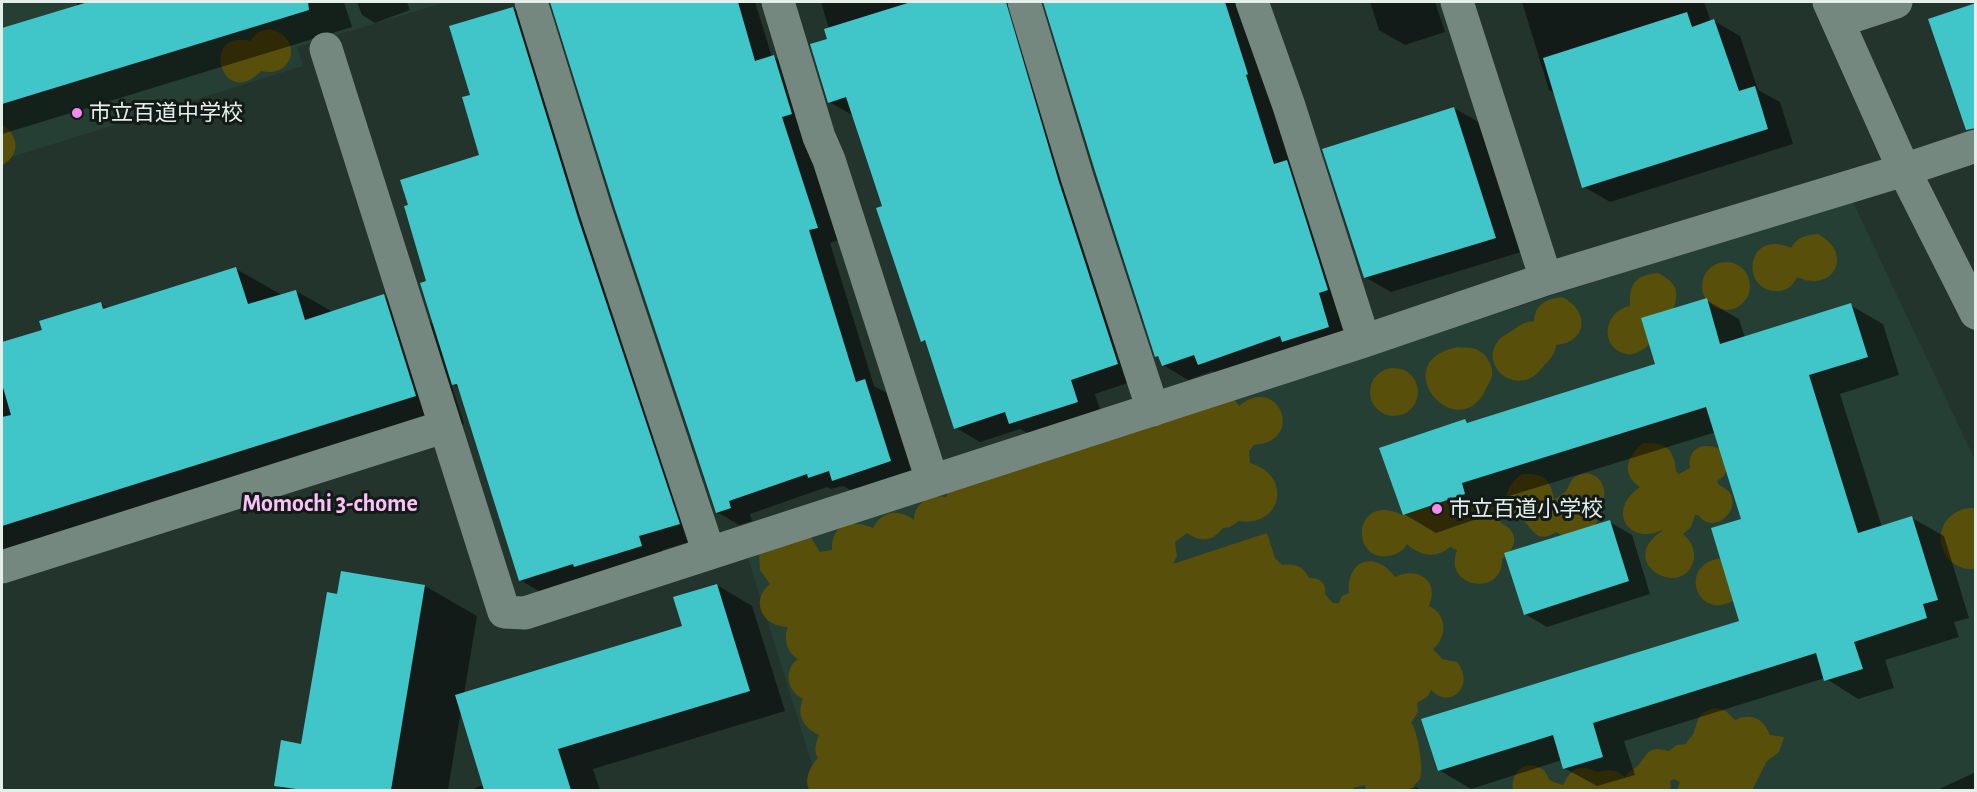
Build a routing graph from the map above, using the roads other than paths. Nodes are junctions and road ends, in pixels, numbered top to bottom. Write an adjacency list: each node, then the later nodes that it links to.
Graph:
1 (531, 2): 17 (street)
2 (778, 2): 16 (street)
3 (1024, 2): 14 (street)
4 (1252, 2): 13 (street)
5 (1457, 2): 11 (street)
6 (1896, 2): 7 (street)
7 (1833, 11): 10 (street)
8 (326, 49): 15 (street)
9 (1976, 146): 10 (street)
10 (1904, 170): 11 (street); 12 (street)
11 (1546, 279): 13 (street)
12 (1976, 313)
13 (1364, 341): 14 (street)
14 (1153, 410): 16 (street)
15 (444, 427): 17 (street); 18 (street)
16 (932, 480): 17 (street)
17 (709, 553)
18 (2, 567)

